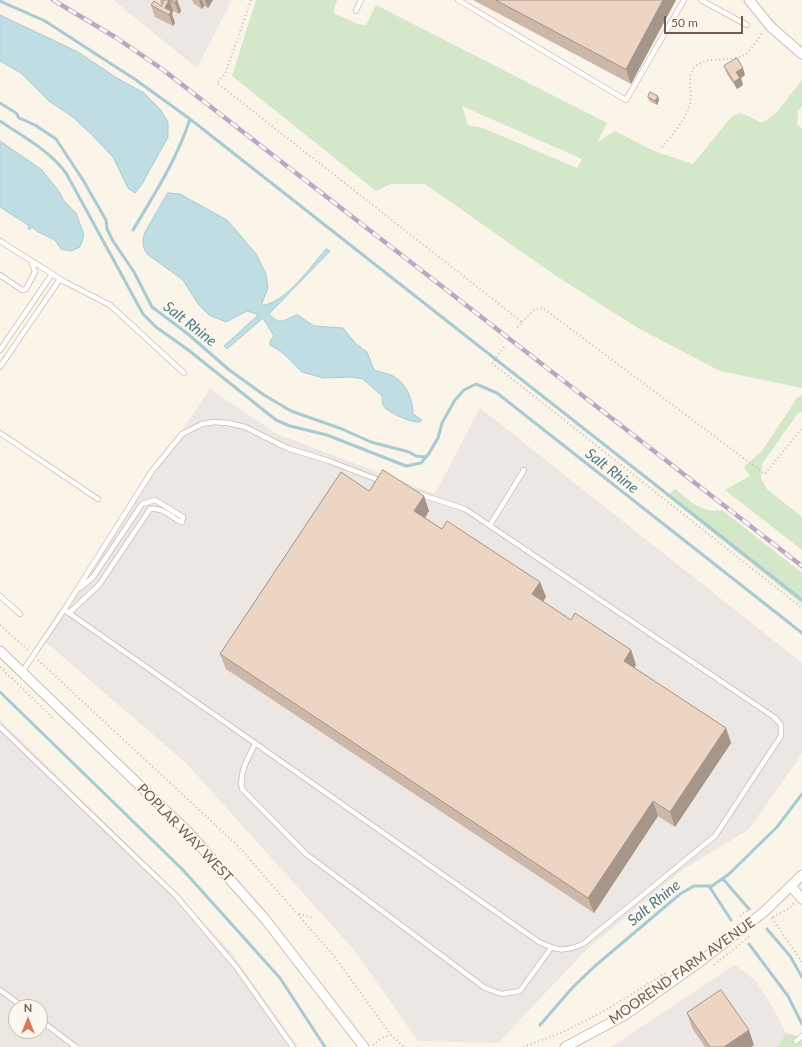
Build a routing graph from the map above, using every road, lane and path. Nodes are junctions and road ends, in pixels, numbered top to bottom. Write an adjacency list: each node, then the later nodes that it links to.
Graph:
1 (251, 0): 17 (path)
2 (361, 0): 7 (lane)
3 (458, 0): 4 (lane)
4 (684, 0)
5 (701, 0): 9 (lane)
6 (749, 0): 8 (street)
7 (356, 11)
8 (768, 24): 10 (street); 11 (path)
9 (747, 25)
10 (802, 54)
11 (662, 147)
12 (0, 241): 13 (lane)
13 (32, 262): 14 (lane); 15 (lane)
14 (52, 274): 16 (lane); 20 (lane)
15 (0, 275)
16 (60, 279): 21 (lane); 22 (lane)
17 (522, 322): 18 (path); 23 (path)
18 (517, 328)
19 (504, 347): 32 (path)
20 (0, 350)
21 (0, 367)
22 (184, 373)
23 (802, 428)
24 (0, 433): 28 (lane)
25 (524, 470): 29 (lane)
26 (388, 483): 30 (lane)
27 (409, 491): 29 (lane)
28 (98, 499)
29 (490, 525): 51 (lane)
30 (76, 591): 33 (lane); 34 (lane)
31 (0, 596): 35 (lane)
32 (802, 608)
33 (64, 610): 34 (lane); 38 (lane)
34 (69, 613): 43 (lane)
35 (20, 614)
36 (0, 625): 38 (path)
37 (0, 651): 40 (street, POPLAR WAY WEST)
38 (33, 655): 40 (lane); 48 (path)
39 (0, 667): 41 (path)
40 (22, 672): 57 (street, POPLAR WAY WEST)
41 (54, 718)
42 (0, 728): 62 (lane)
43 (256, 744): 51 (lane); 51 (lane)
44 (802, 875): 45 (street, MOOREND FARM AVENUE)
45 (791, 886): 46 (street); 47 (street, MOOREND FARM AVENUE)
46 (801, 898): 52 (path)
47 (765, 911): 50 (path); 67 (street, MOOREND FARM AVENUE)
48 (298, 914): 49 (path); 58 (path)
49 (314, 918)
50 (739, 918)
51 (551, 948)
52 (802, 962)
53 (674, 968): 66 (path)
54 (0, 990): 55 (lane)
55 (12, 999)
56 (48, 1026): 61 (lane)
57 (352, 1030): 63 (street, POPLAR WAY WEST); 64 (street, POPLAR WAY WEST)
58 (391, 1035): 64 (path); 65 (path)
59 (802, 1036): 60 (lane)
60 (796, 1041)
61 (76, 1047)
62 (293, 1047)
63 (364, 1047)
64 (370, 1047)
65 (404, 1047)
66 (523, 1047)
67 (565, 1047)

